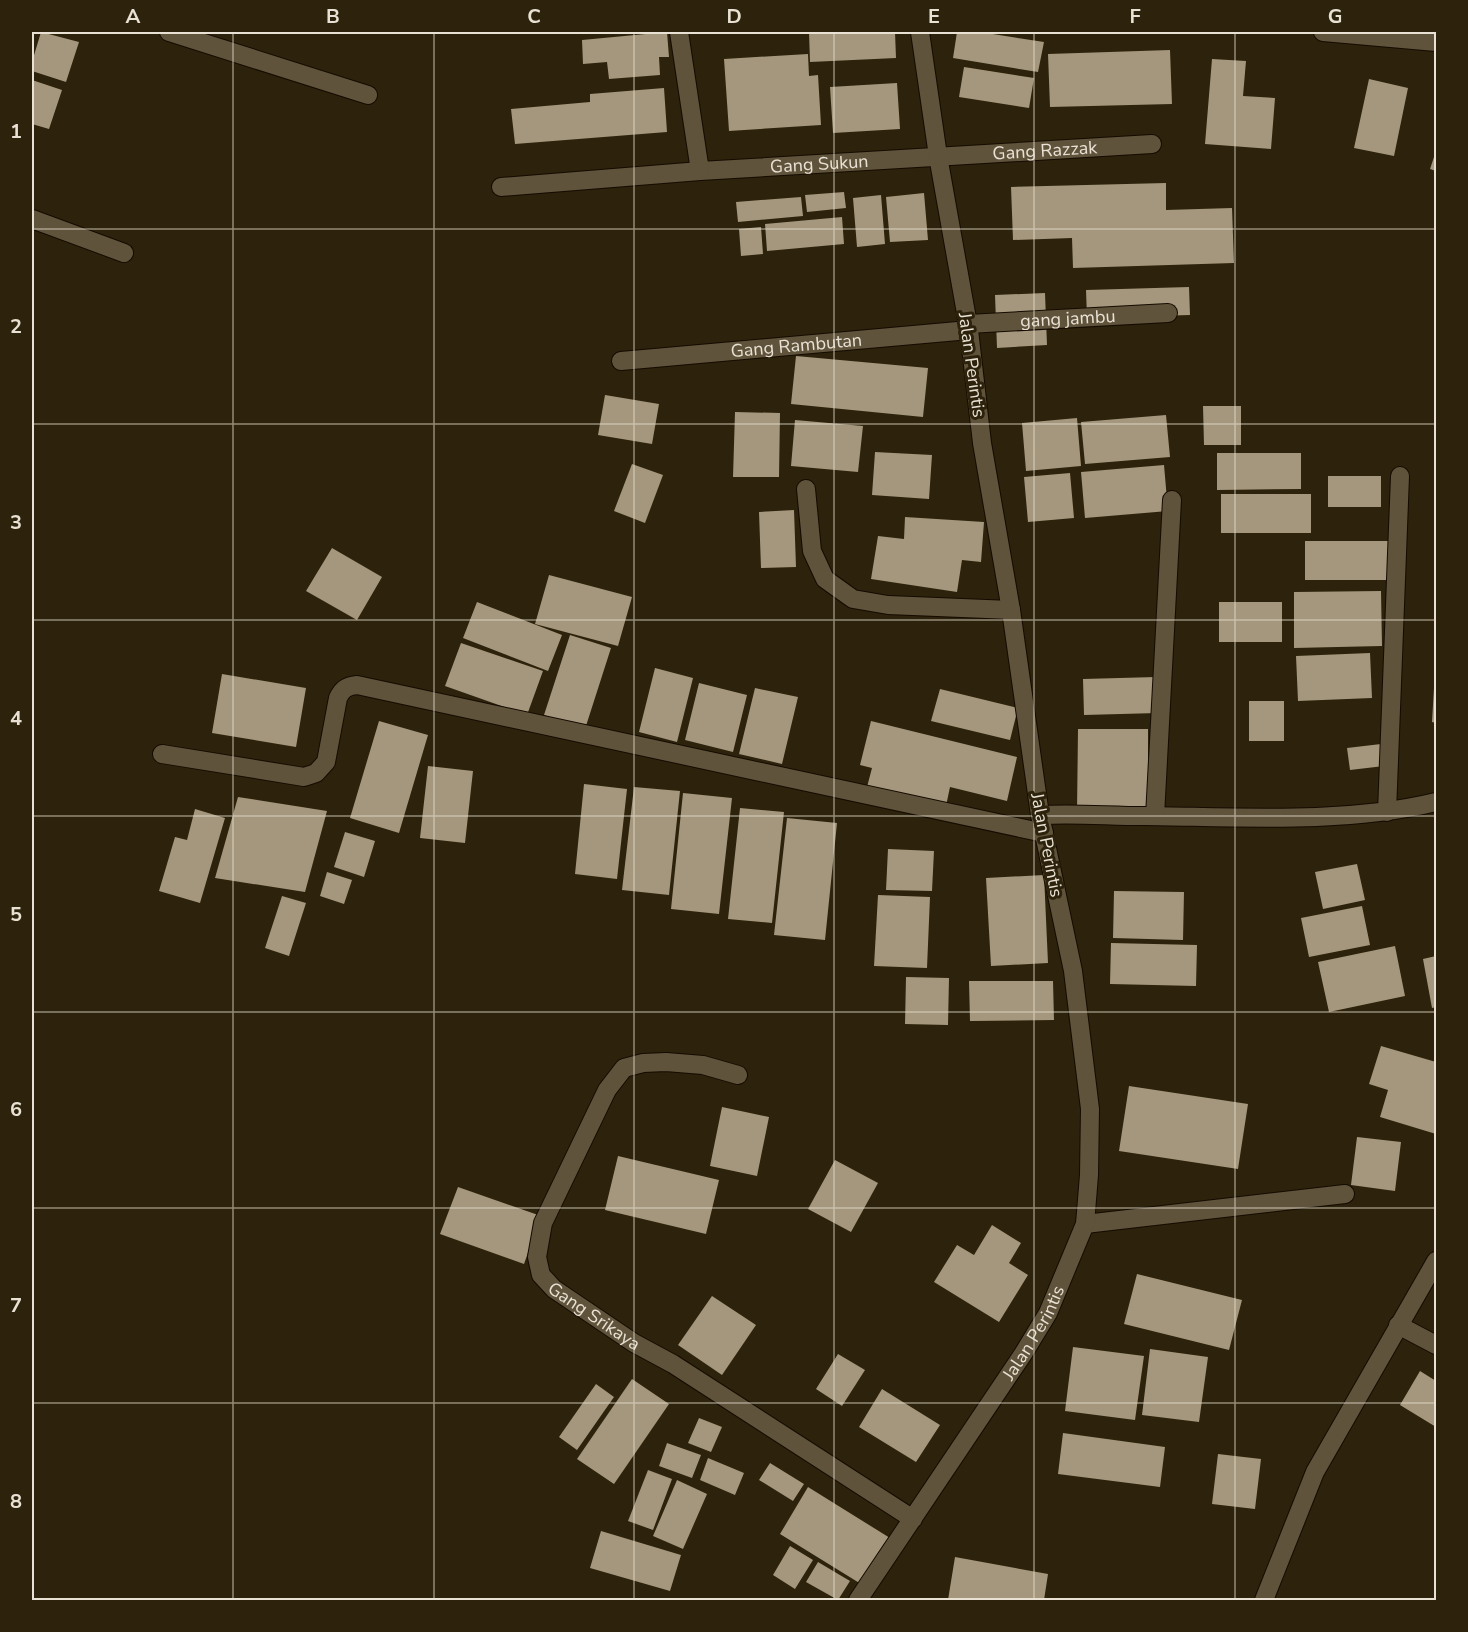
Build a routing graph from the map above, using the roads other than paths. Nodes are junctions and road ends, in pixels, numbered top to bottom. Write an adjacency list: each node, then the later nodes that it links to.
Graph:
1 (169, 32): 6 (street)
2 (679, 32): 9 (street)
3 (920, 32): 8 (street, Jalan Perintis)
4 (1323, 32): 5 (street)
5 (1437, 42)
6 (368, 95)
7 (1152, 144): 8 (street, Gang Razzak)
8 (938, 156): 9 (street, Gang Sukun); 14 (street, Jalan Perintis)
9 (700, 171): 10 (street, Gang Sukun)
10 (501, 187)
11 (32, 219): 12 (street)
12 (124, 253)
13 (1168, 313): 14 (street, gang jambu)
14 (968, 327): 15 (street, Gang Rambutan); 19 (street, Jalan Perintis)
15 (621, 361)
16 (1400, 476): 22 (street)
17 (806, 489): 19 (street)
18 (1172, 500): 24 (street)
19 (1011, 610): 23 (street, Jalan Perintis)
20 (162, 754): 25 (street)
21 (1437, 802): 22 (street)
22 (1387, 812): 24 (street)
23 (1040, 815): 24 (street); 25 (street, Jalan Perintis)
24 (1155, 816)
25 (1044, 833): 28 (street, Jalan Perintis)
26 (738, 1075): 32 (street, Gang Srikaya)
27 (1345, 1194): 28 (street)
28 (1084, 1224): 32 (street, Jalan Perintis)
29 (1437, 1261): 30 (street)
30 (1398, 1325): 31 (street); 34 (street)
31 (1437, 1346)
32 (913, 1519): 33 (street, Jalan Perintis)
33 (858, 1600)
34 (1264, 1600)

